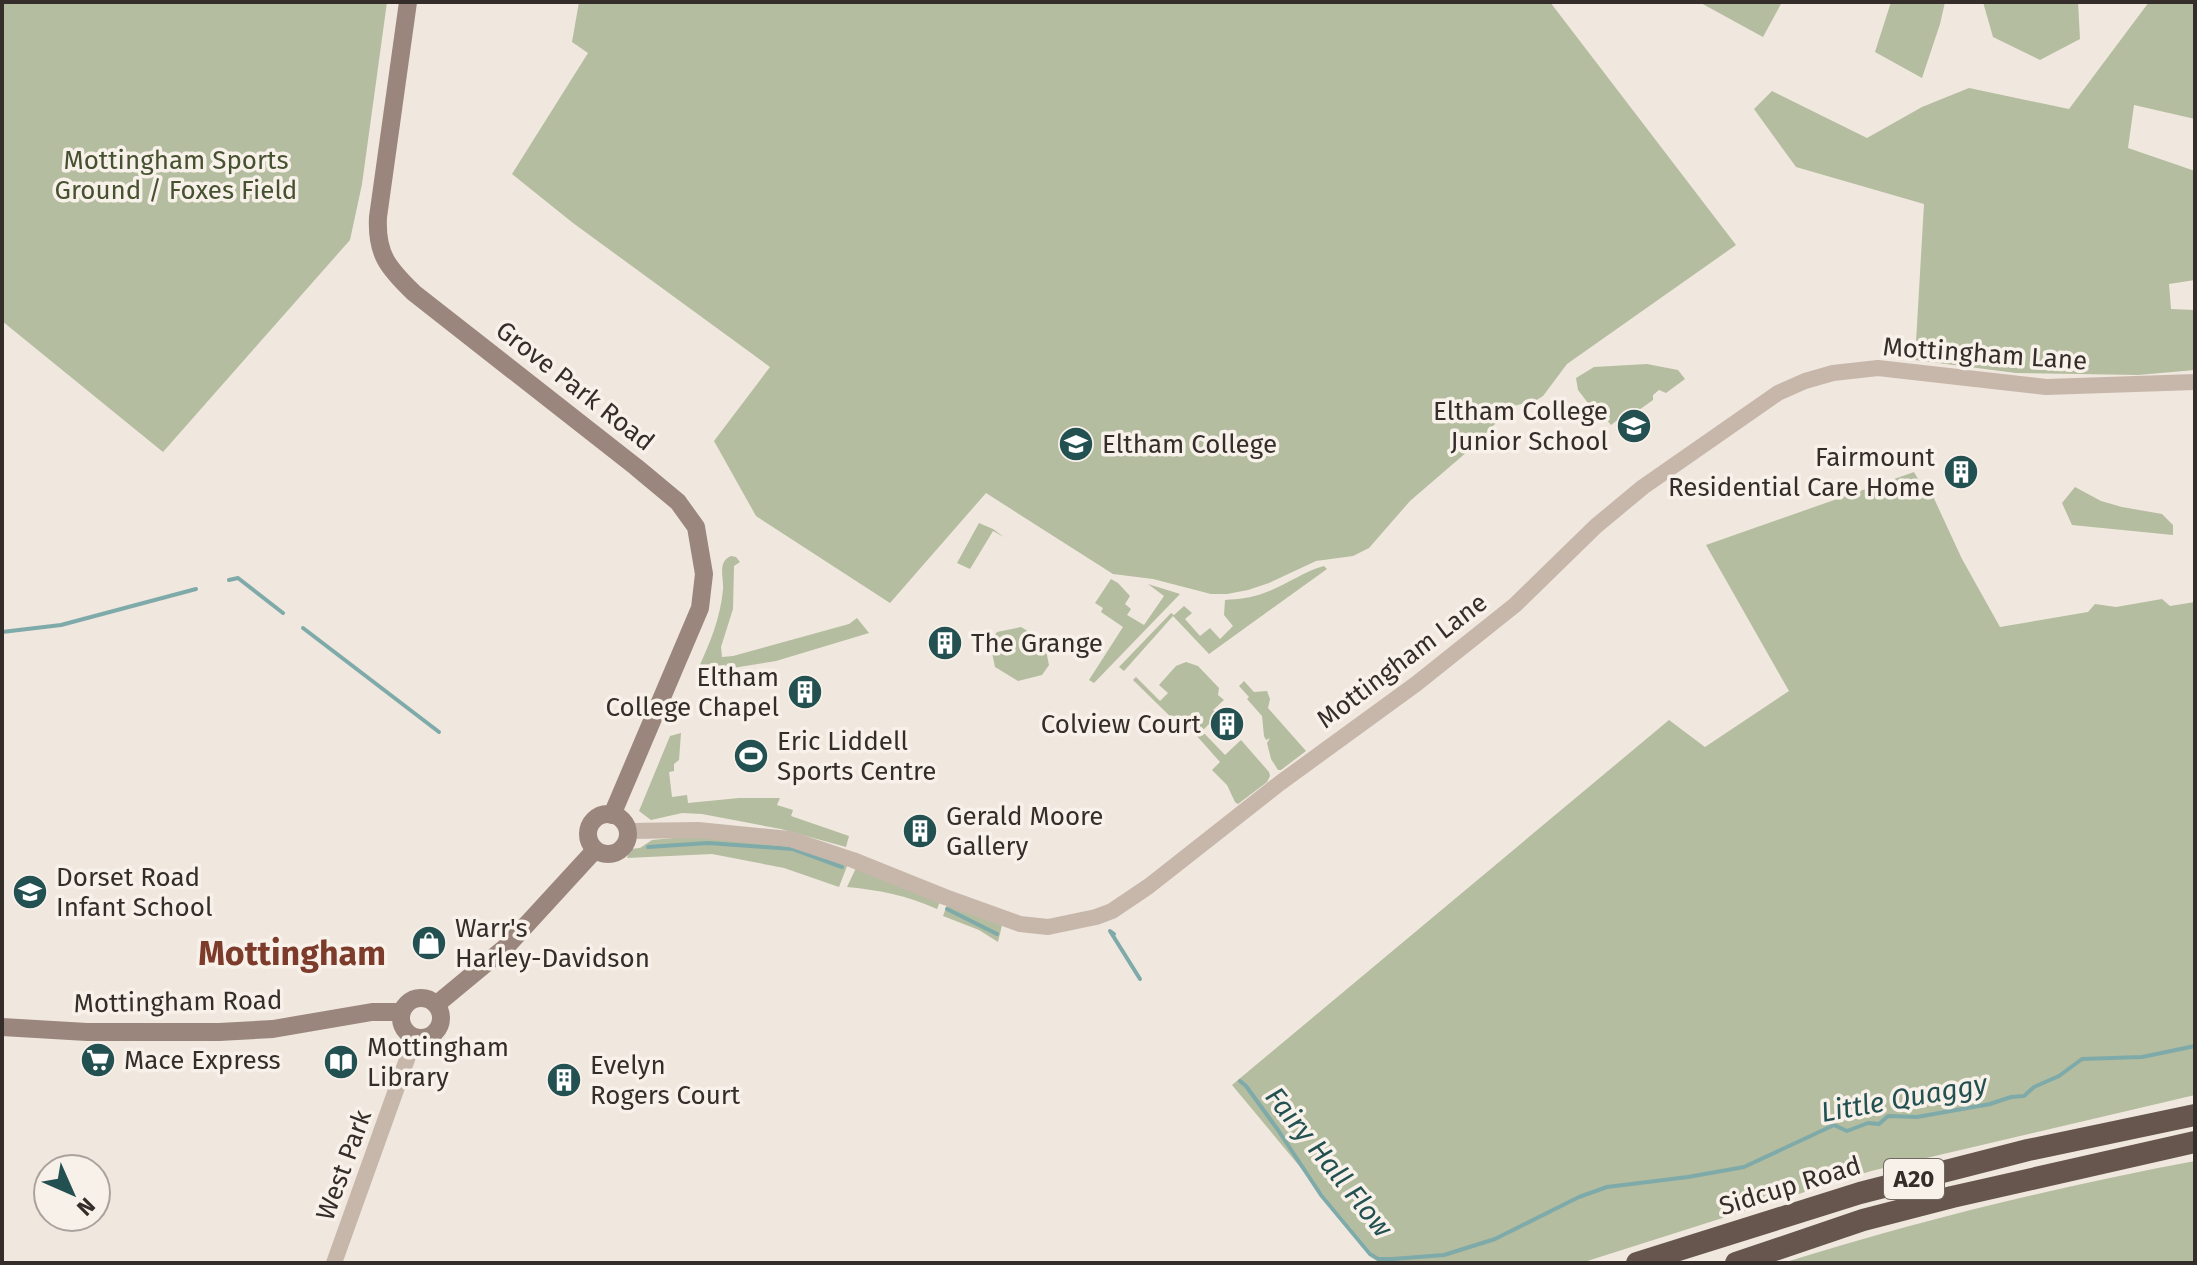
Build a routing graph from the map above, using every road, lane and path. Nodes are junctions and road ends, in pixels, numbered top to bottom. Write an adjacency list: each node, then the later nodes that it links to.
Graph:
1 (408, 2): 3 (main road, Grove Park Road)
2 (2195, 382): 4 (street, Mottingham Lane)
3 (612, 815): 4 (main road); 5 (main road)
4 (628, 831): 5 (main road)
5 (595, 850): 6 (main road)
6 (437, 1004): 7 (main road); 9 (main road)
7 (401, 1012): 8 (main road, Mottingham Road); 9 (main road)
8 (2, 1027)
9 (415, 1037): 12 (street, West Park)
10 (2195, 1115): 13 (highway, Sidcup Road / A20)
11 (2195, 1142): 14 (highway, Sidcup Road / A20)
12 (334, 1263)
13 (1637, 1263)
14 (1736, 1263)

